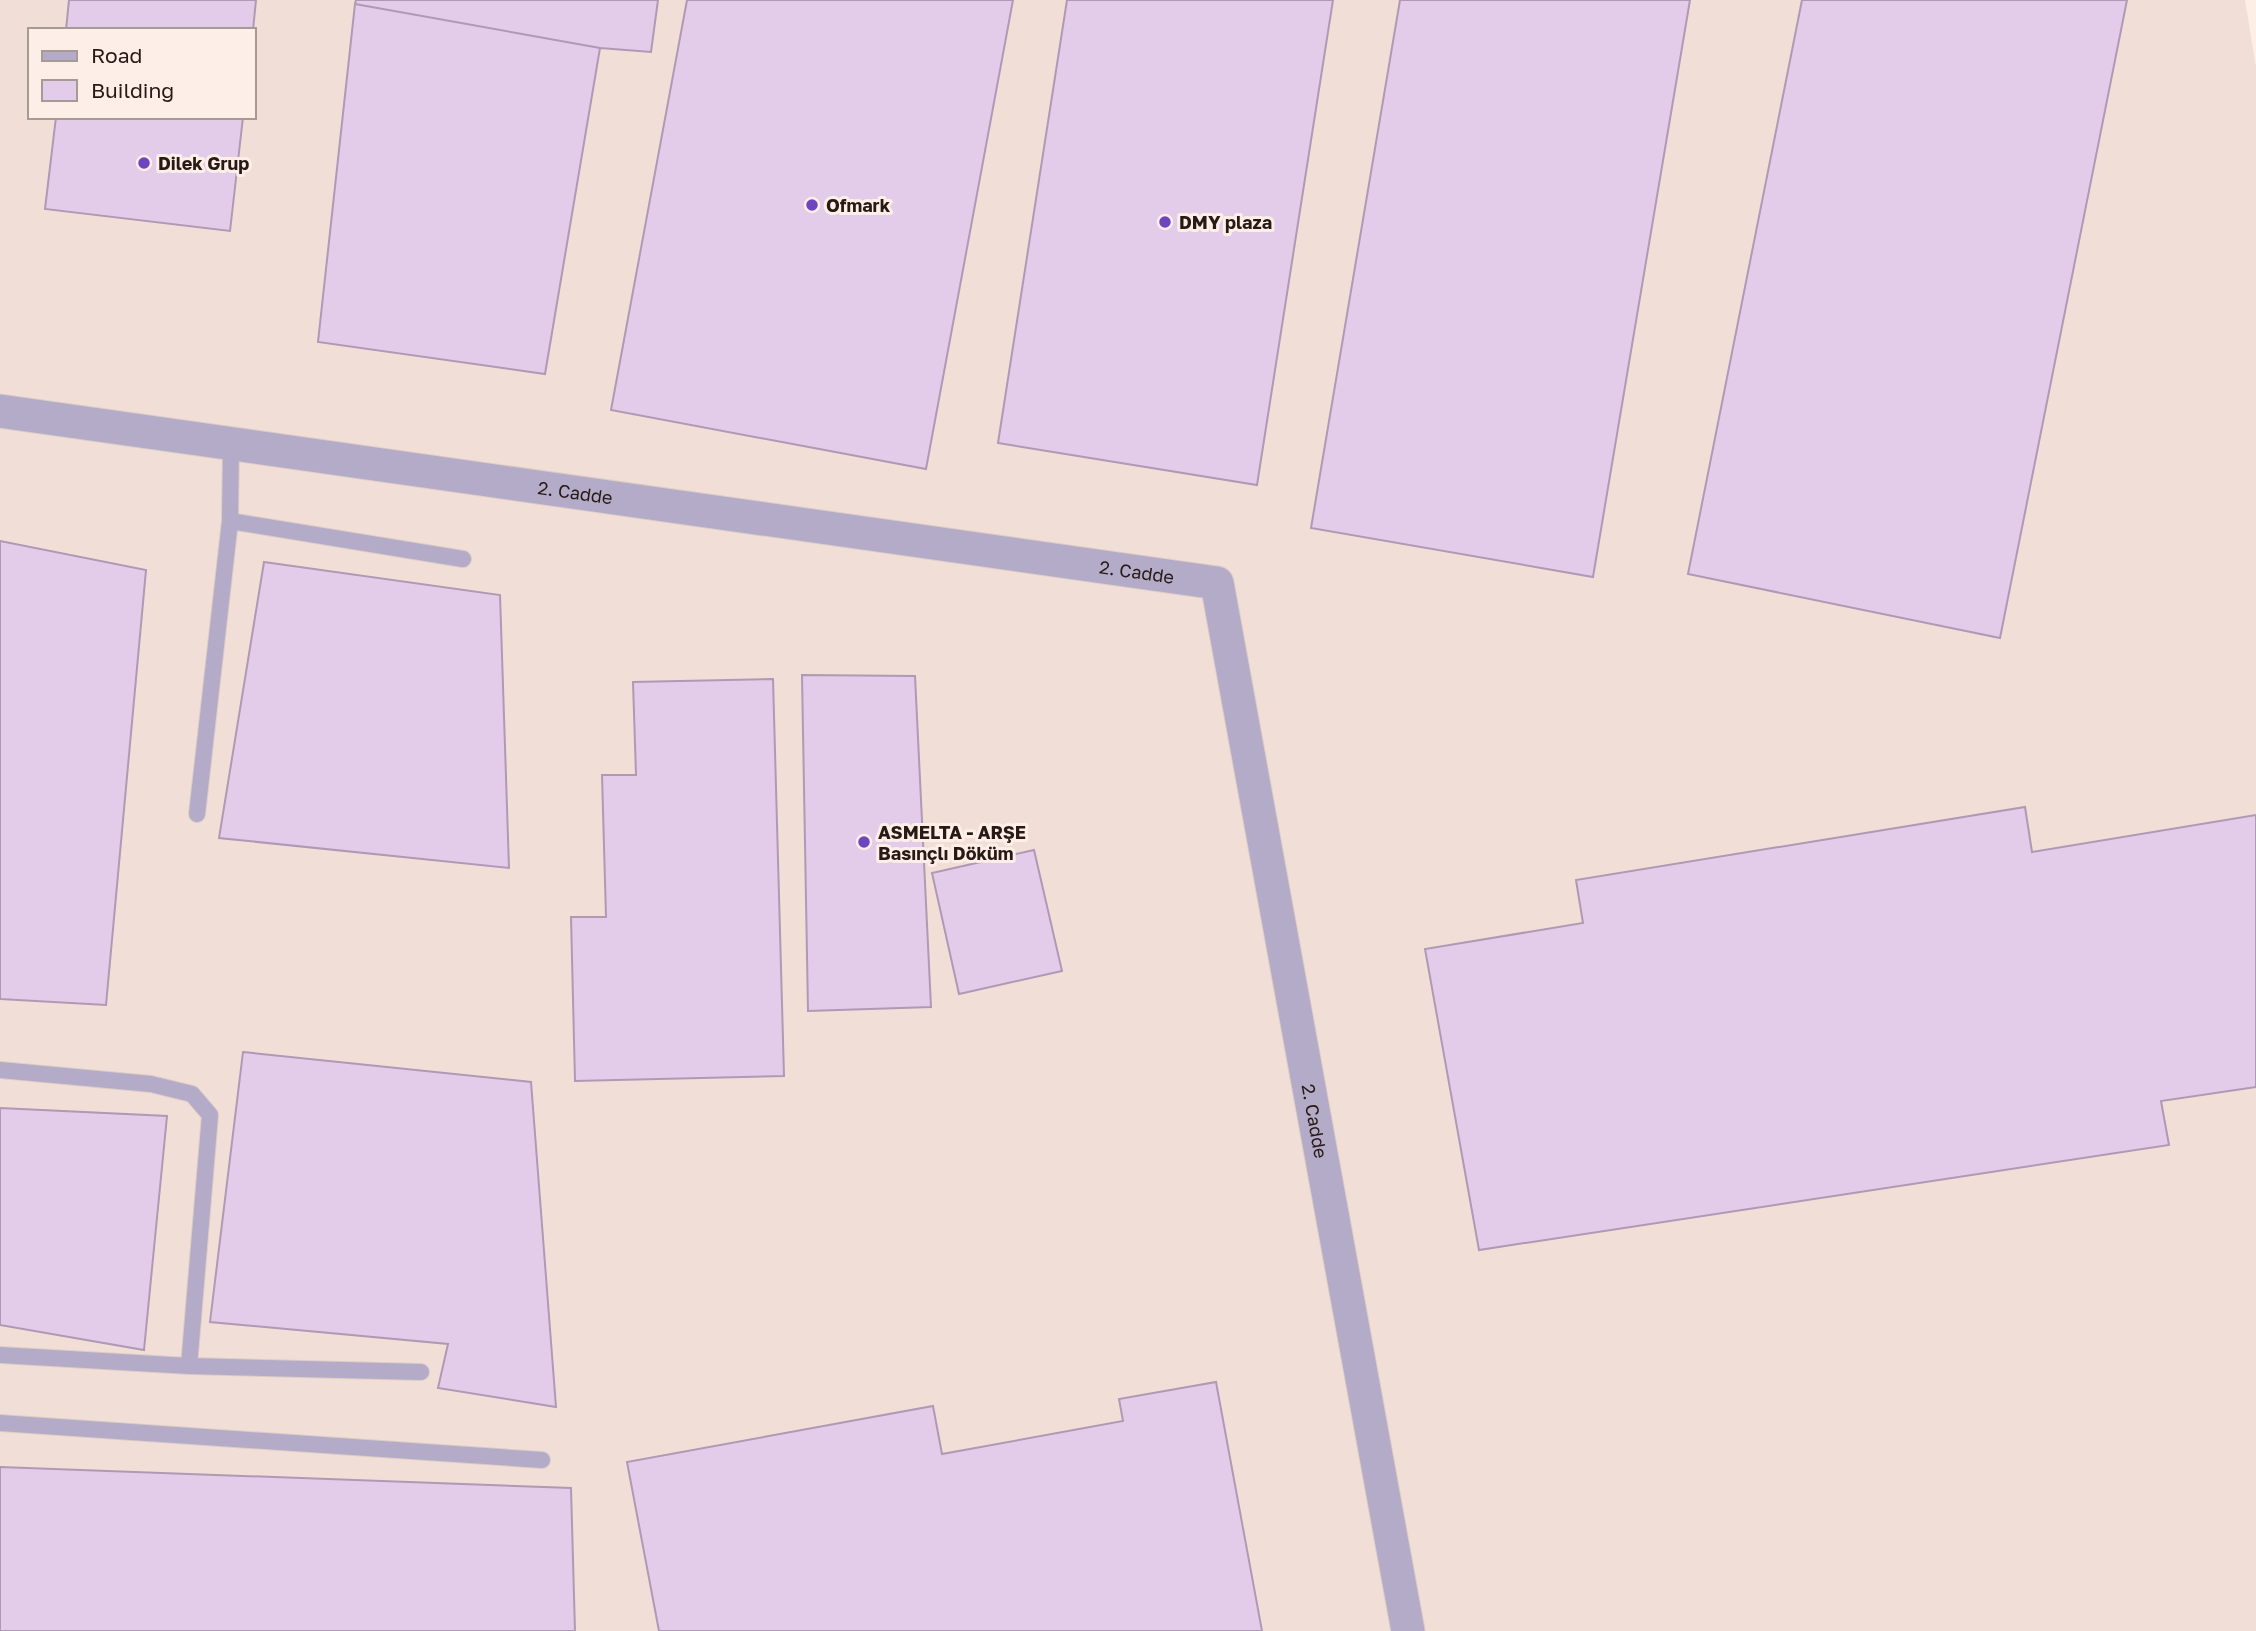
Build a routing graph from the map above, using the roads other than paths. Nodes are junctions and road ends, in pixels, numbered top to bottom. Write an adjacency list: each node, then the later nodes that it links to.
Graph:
1 (0, 411): 2 (street, 2. Cadde)
2 (230, 443): 3 (lane); 12 (street, 2. Cadde)
3 (230, 521): 4 (lane); 5 (lane)
4 (463, 559)
5 (197, 814)
6 (0, 1070): 8 (lane)
7 (0, 1355): 8 (lane)
8 (189, 1366): 9 (lane)
9 (421, 1372)
10 (0, 1423): 11 (lane)
11 (542, 1460)
12 (1408, 1631)

